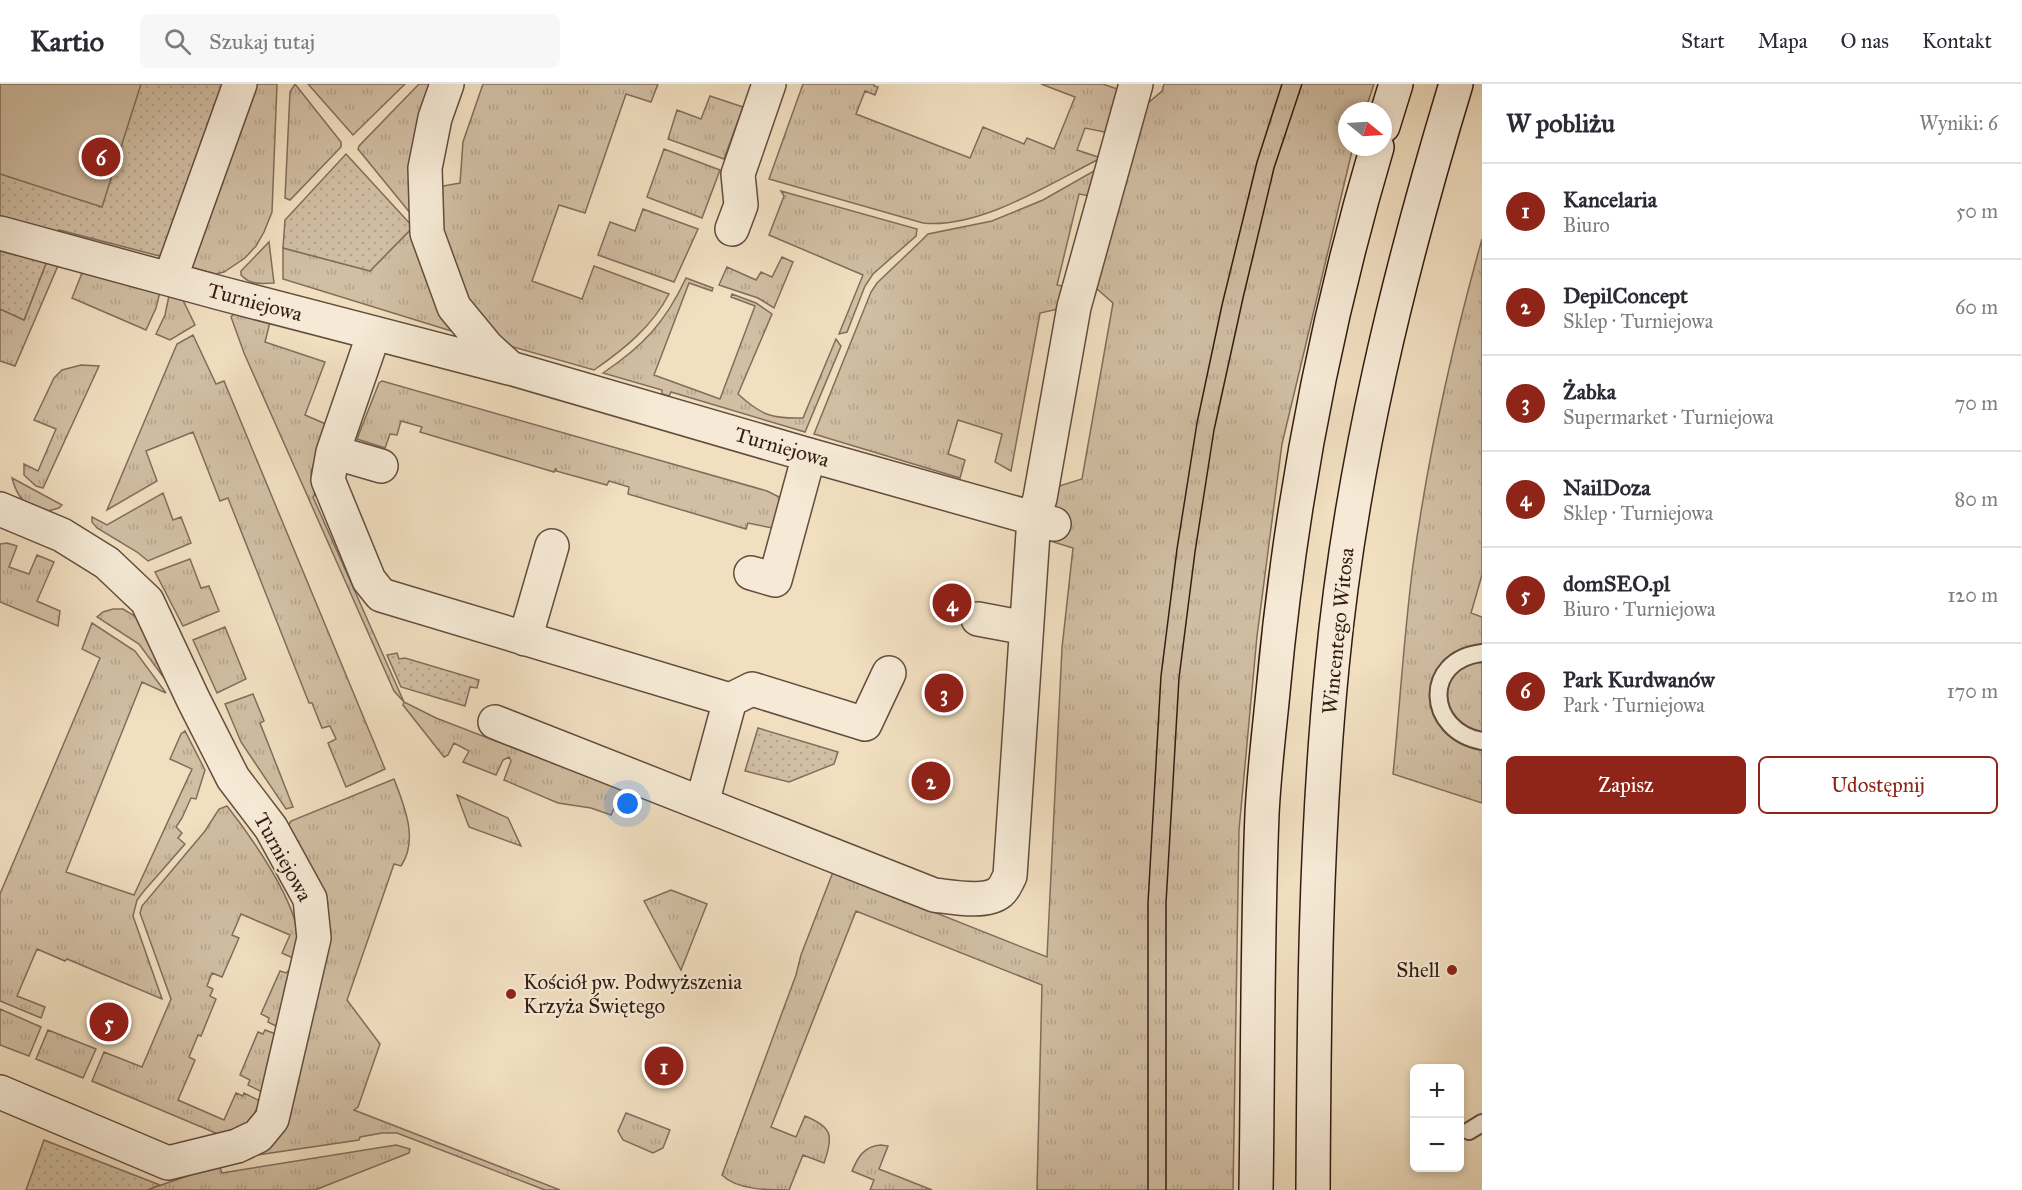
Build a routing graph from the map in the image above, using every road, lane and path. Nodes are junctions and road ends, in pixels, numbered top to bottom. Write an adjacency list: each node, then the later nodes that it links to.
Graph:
1 (240, 84): 11 (street)
2 (447, 84): 13 (street)
3 (769, 84): 9 (street)
4 (1136, 84): 18 (street)
5 (1396, 84): 7 (street)
6 (1456, 84): 32 (street, Wincentego Witosa)
7 (1390, 102)
8 (1374, 156): 31 (street)
9 (732, 229)
10 (0, 232): 11 (street, Turniejowa)
11 (170, 279): 12 (street, Turniejowa)
12 (374, 333): 13 (street, Turniejowa); 14 (street)
13 (499, 358): 15 (street, Turniejowa)
14 (333, 452): 16 (street); 23 (street)
15 (809, 455): 18 (street, Turniejowa); 20 (street)
16 (381, 466)
17 (0, 509): 30 (street, Turniejowa)
18 (1044, 521): 22 (street)
19 (552, 546): 23 (street)
20 (776, 570)
21 (978, 619): 22 (street)
22 (1026, 628): 29 (street)
23 (525, 639): 26 (street)
24 (1482, 653): 28 (lane)
25 (889, 673): 26 (street)
26 (730, 700): 29 (street)
27 (495, 722): 29 (street)
28 (1482, 741)
29 (702, 803)
30 (0, 1092)
31 (1256, 1190)
32 (1313, 1190)

